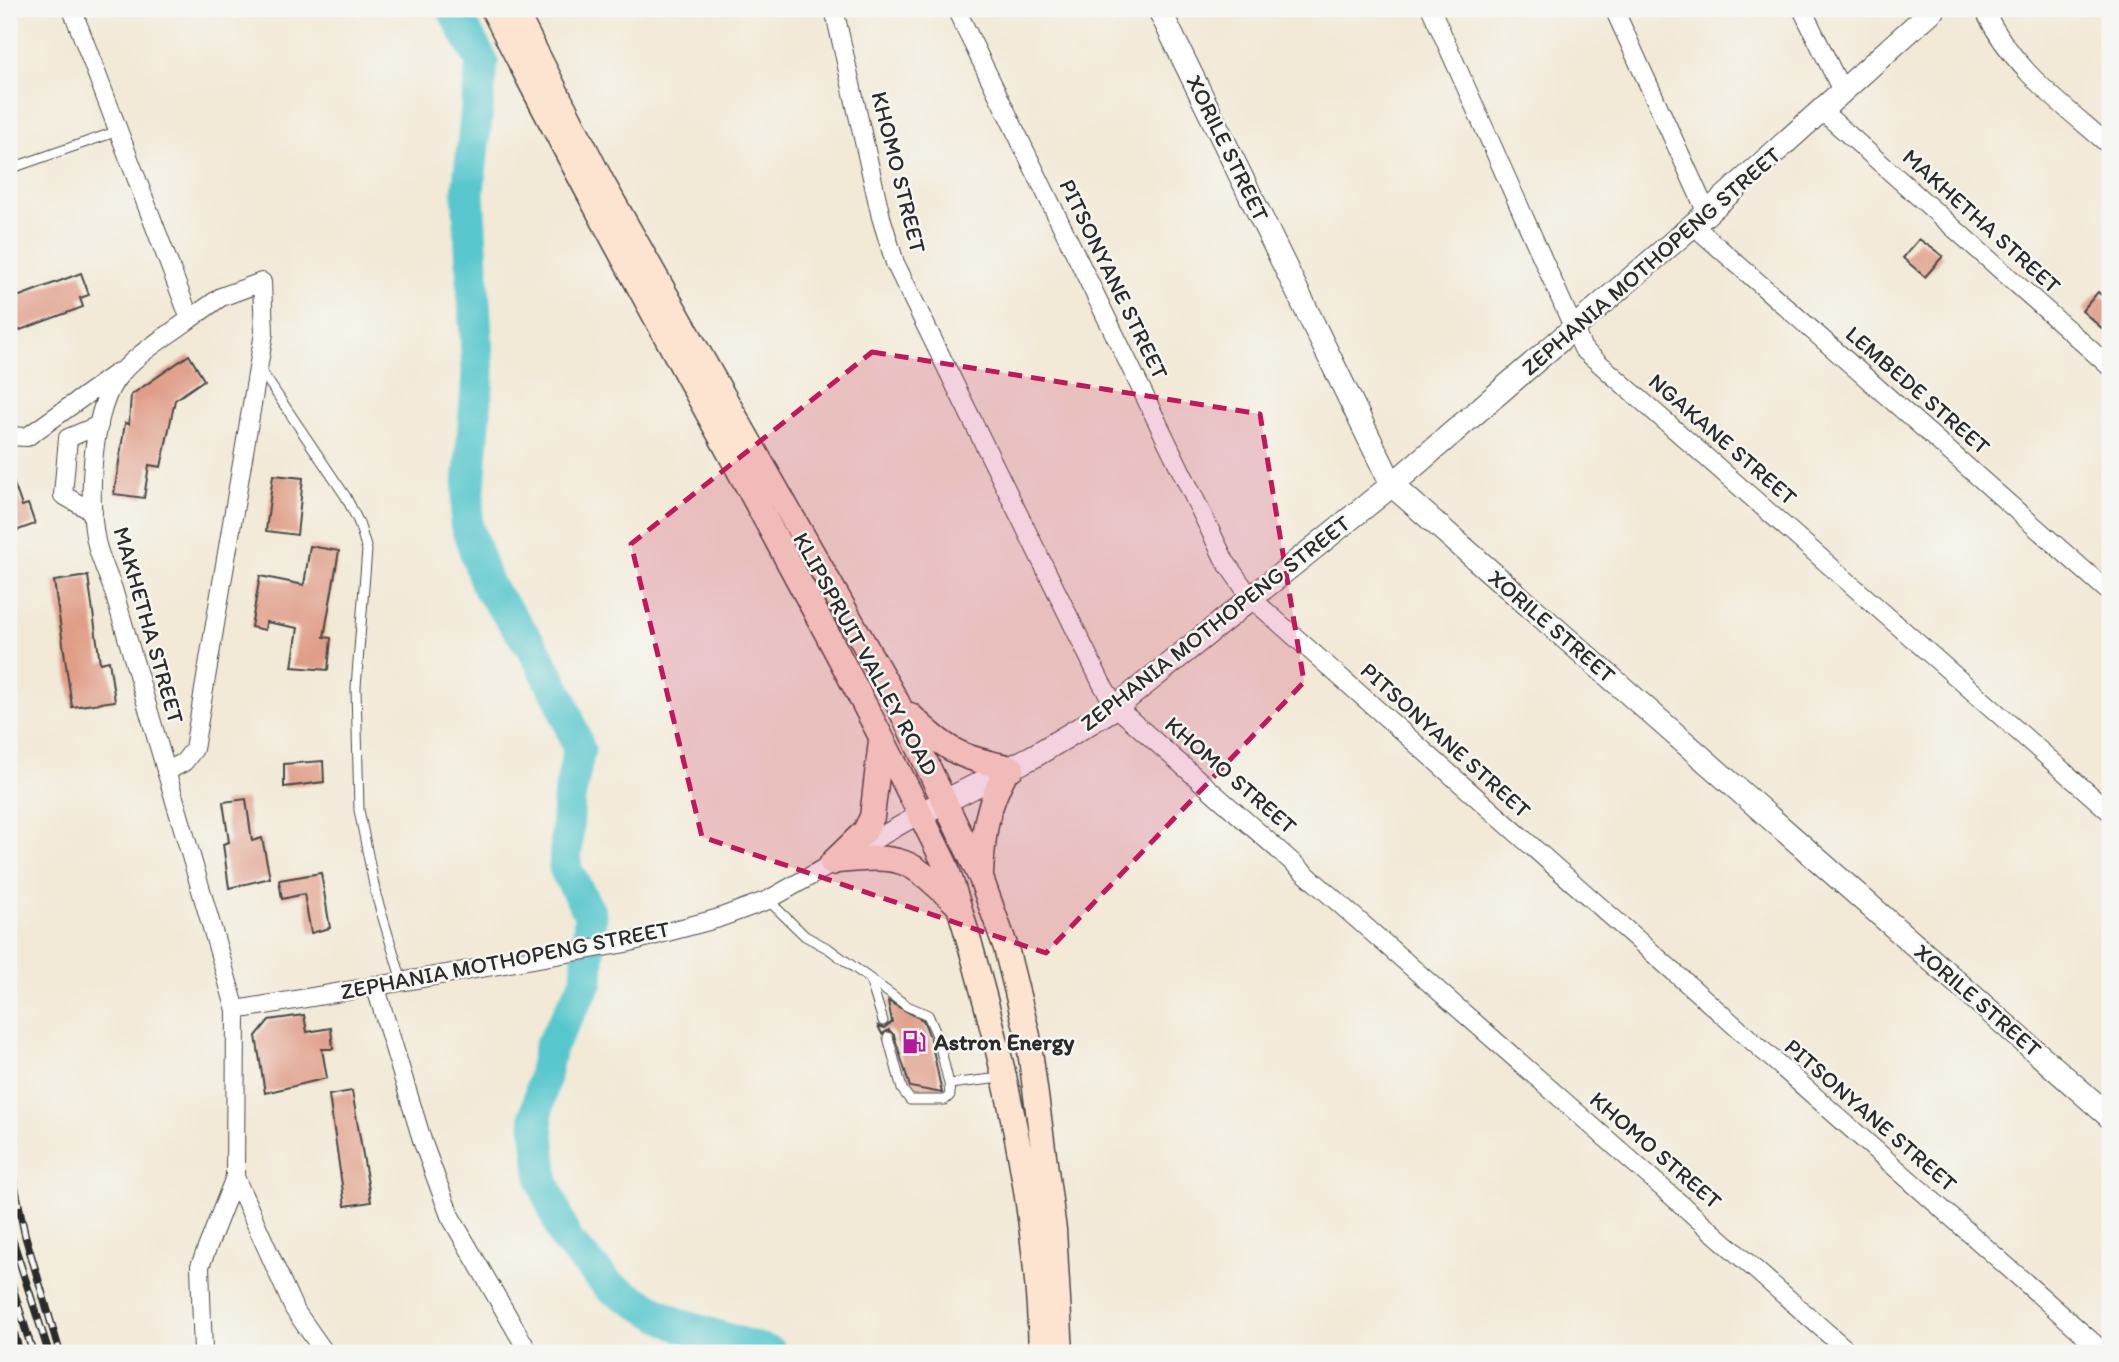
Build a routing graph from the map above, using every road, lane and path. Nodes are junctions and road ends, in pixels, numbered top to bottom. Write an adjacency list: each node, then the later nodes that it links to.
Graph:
1 (72, 9): 14 (street)
2 (492, 9): 31 (main road, KLIPSPRUIT VALLEY ROAD)
3 (514, 9): 29 (main road, KLIPSPRUIT VALLEY ROAD)
4 (834, 9): 30 (street, KHOMO STREET)
5 (956, 9): 28 (street, PITSONYANE STREET)
6 (1159, 9): 25 (street, XORILE STREET)
7 (1431, 9): 19 (street, NGAKANE STREET)
8 (1614, 9): 17 (street, LEMBEDE STREET)
9 (1802, 9): 12 (street)
10 (1934, 9): 12 (street, ZEPHANIA MOTHOPENG STREET)
11 (1984, 9): 15 (street)
12 (1842, 91): 13 (street, ZEPHANIA MOTHOPENG STREET)
13 (1822, 111): 17 (street, ZEPHANIA MOTHOPENG STREET); 21 (street, MAKHETHA STREET)
14 (118, 131): 16 (lane); 18 (street)
15 (2110, 146)
16 (9, 169)
17 (1700, 219): 19 (street, ZEPHANIA MOTHOPENG STREET); 27 (street, LEMBEDE STREET)
18 (190, 320): 20 (street, MAKHETHA STREET); 22 (street, MAKHETHA STREET)
19 (1572, 330): 25 (street, ZEPHANIA MOTHOPENG STREET); 35 (street, NGAKANE STREET)
20 (136, 359): 23 (street, MAKHETHA STREET); 24 (street)
21 (2110, 367)
22 (259, 368): 33 (street); 42 (lane)
23 (99, 425): 26 (street, MAKHETHA STREET); 26 (street)
24 (9, 436)
25 (1392, 485): 28 (street, ZEPHANIA MOTHOPENG STREET); 49 (street, XORILE STREET)
26 (93, 512): 33 (street, MAKHETHA STREET)
27 (2110, 593)
28 (1251, 598): 30 (street, ZEPHANIA MOTHOPENG STREET); 57 (street, PITSONYANE STREET)
29 (897, 702): 32 (main road); 34 (main road, KLIPSPRUIT VALLEY ROAD)
30 (1116, 707): 32 (street, ZEPHANIA MOTHOPENG STREET); 56 (street, KHOMO STREET)
31 (881, 741): 36 (main road, KLIPSPRUIT VALLEY ROAD); 37 (main road)
32 (1009, 770): 34 (street, ZEPHANIA MOTHOPENG STREET); 38 (main road)
33 (166, 772): 44 (street, MAKHETHA STREET)
34 (946, 800): 36 (street, ZEPHANIA MOTHOPENG STREET); 38 (main road, KLIPSPRUIT VALLEY ROAD)
35 (2110, 812)
36 (920, 814): 37 (street, ZEPHANIA MOTHOPENG STREET); 40 (main road, KLIPSPRUIT VALLEY ROAD)
37 (834, 862): 39 (street, ZEPHANIA MOTHOPENG STREET); 40 (main road)
38 (981, 878): 55 (main road, KLIPSPRUIT VALLEY ROAD)
39 (768, 900): 41 (lane); 42 (street, ZEPHANIA MOTHOPENG STREET)
40 (961, 908): 47 (main road, KLIPSPRUIT VALLEY ROAD)
41 (870, 978): 45 (lane); 48 (lane)
42 (402, 981): 43 (street, ZEPHANIA MOTHOPENG STREET)
43 (375, 985): 44 (street, ZEPHANIA MOTHOPENG STREET); 53 (street)
44 (236, 1010): 50 (street, MAKHETHA STREET)
45 (883, 1021)
46 (888, 1037): 48 (lane)
47 (1004, 1078): 48 (lane); 54 (main road, KLIPSPRUIT VALLEY ROAD)
48 (949, 1084)
49 (2109, 1113)
50 (235, 1177): 51 (street); 52 (street)
51 (203, 1353)
52 (325, 1353)
53 (529, 1353)
54 (1041, 1353)
55 (1061, 1353)
56 (1850, 1353)
57 (2105, 1353)

